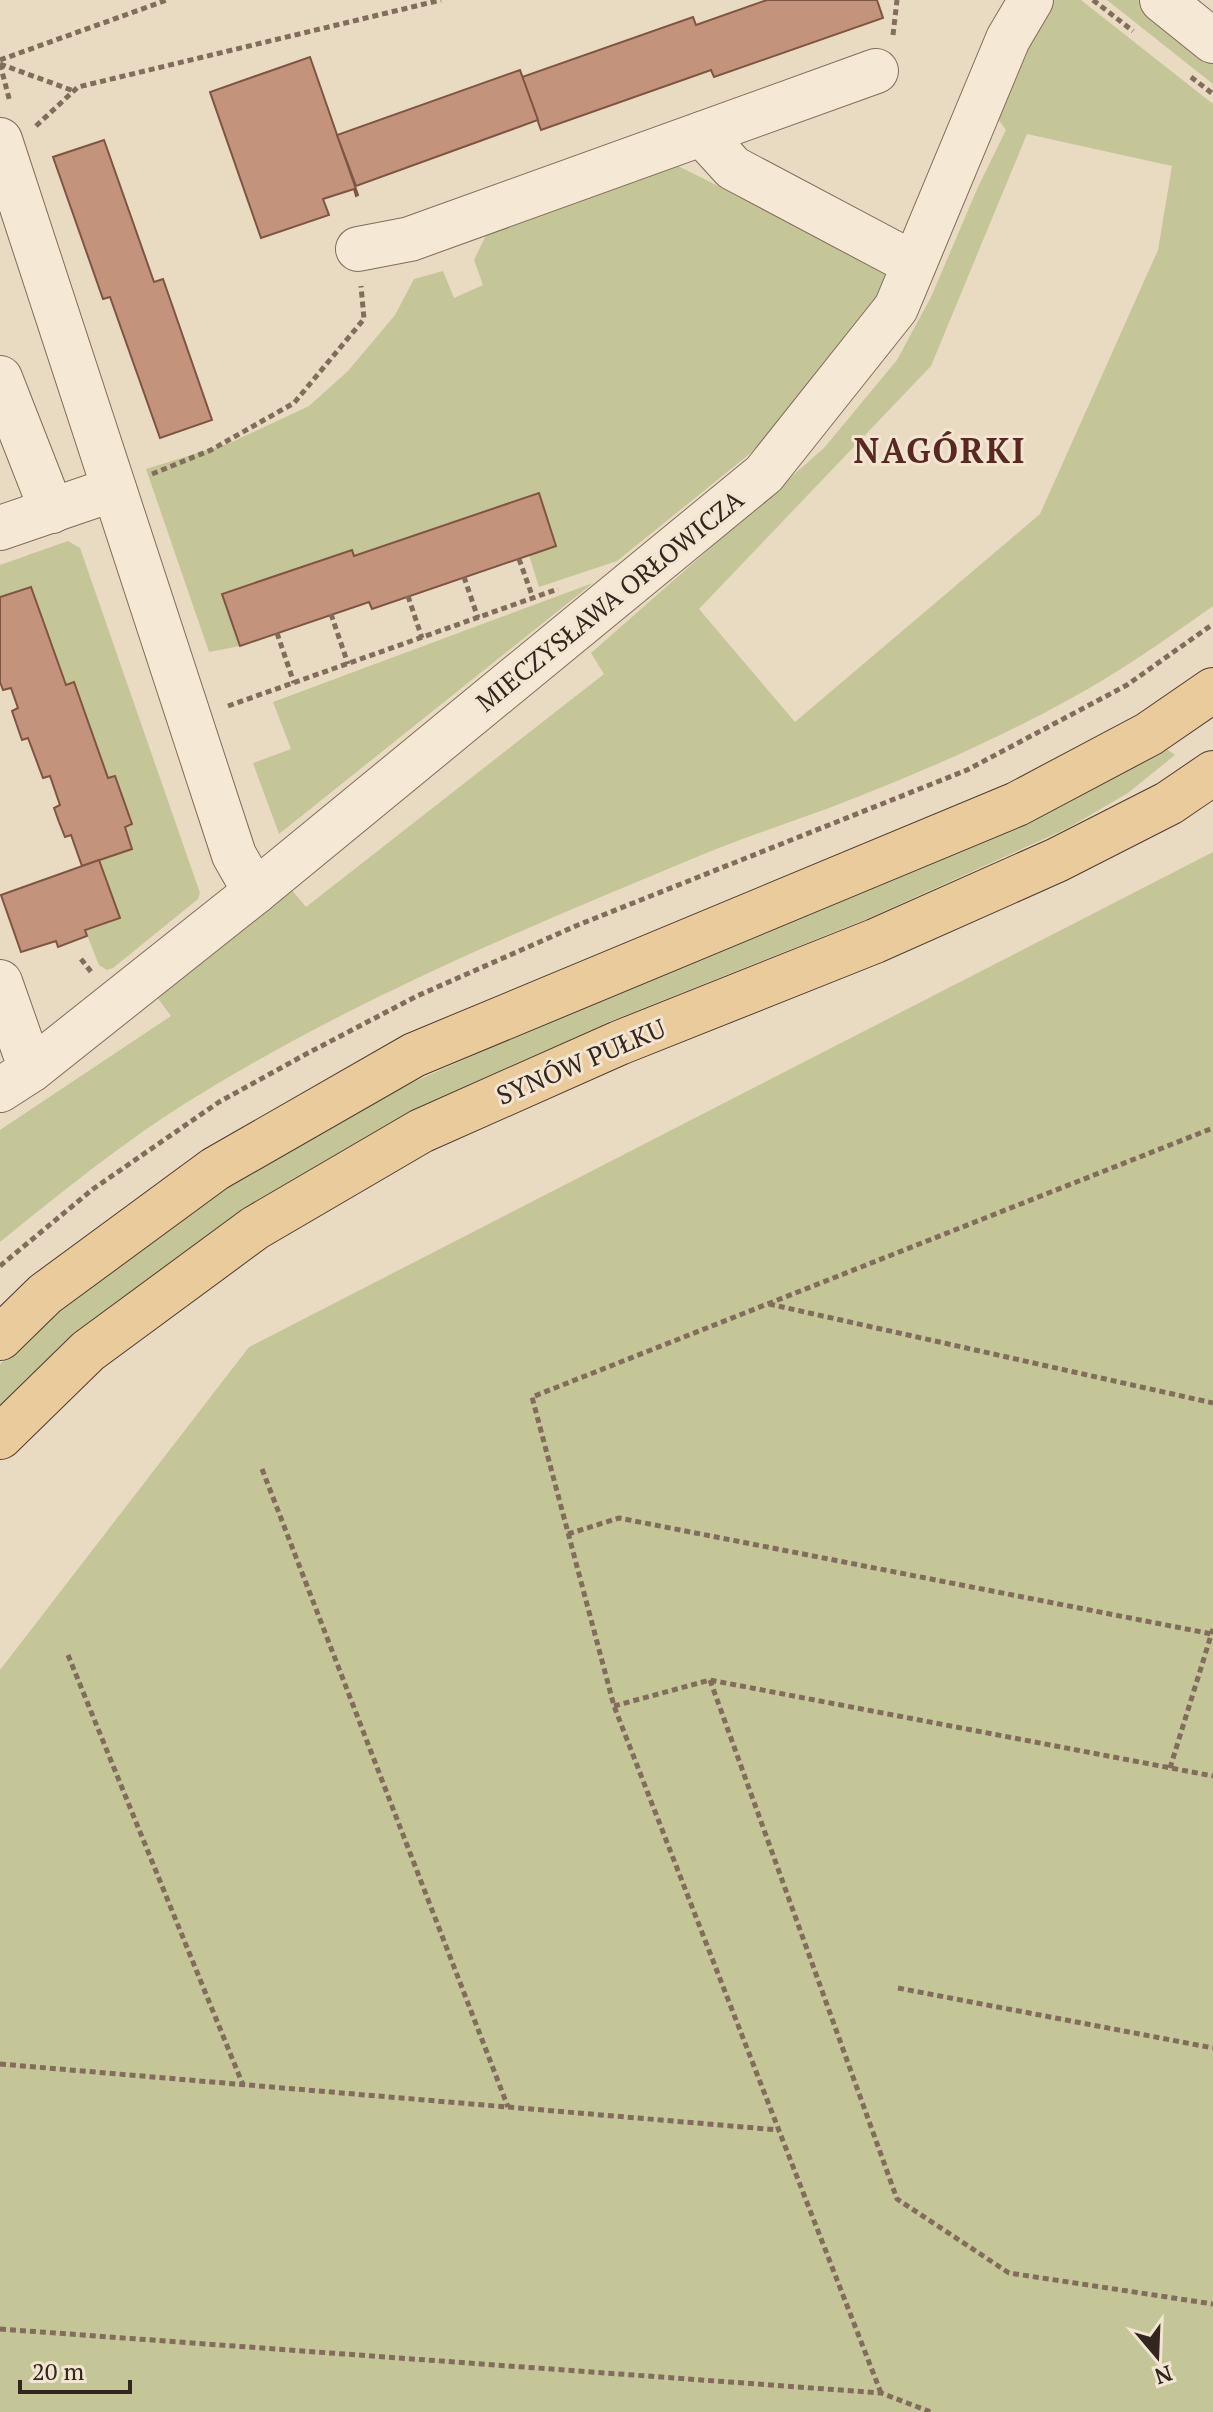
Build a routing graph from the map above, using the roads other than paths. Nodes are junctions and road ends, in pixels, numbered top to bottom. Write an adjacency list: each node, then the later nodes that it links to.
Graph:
1 (1031, 0): 10 (street, MIECZYSŁAWA ORŁOWICZA)
2 (1162, 0): 5 (street)
3 (1189, 0): 4 (street)
4 (1213, 15)
5 (1213, 41)
6 (876, 71): 7 (street)
7 (702, 134): 9 (street); 10 (street)
8 (2, 148): 12 (street)
9 (358, 249)
10 (914, 264): 17 (street, MIECZYSŁAWA ORŁOWICZA)
11 (0, 378): 13 (street)
12 (114, 489): 13 (street); 17 (street)
13 (52, 511): 14 (street)
14 (0, 528)
15 (1213, 690): 20 (main road)
16 (1213, 773): 21 (main road, SYNÓW PUŁKU)
17 (255, 892): 19 (street, MIECZYSŁAWA ORŁOWICZA)
18 (0, 982): 19 (street)
19 (16, 1080)
20 (0, 1338)
21 (0, 1437)

